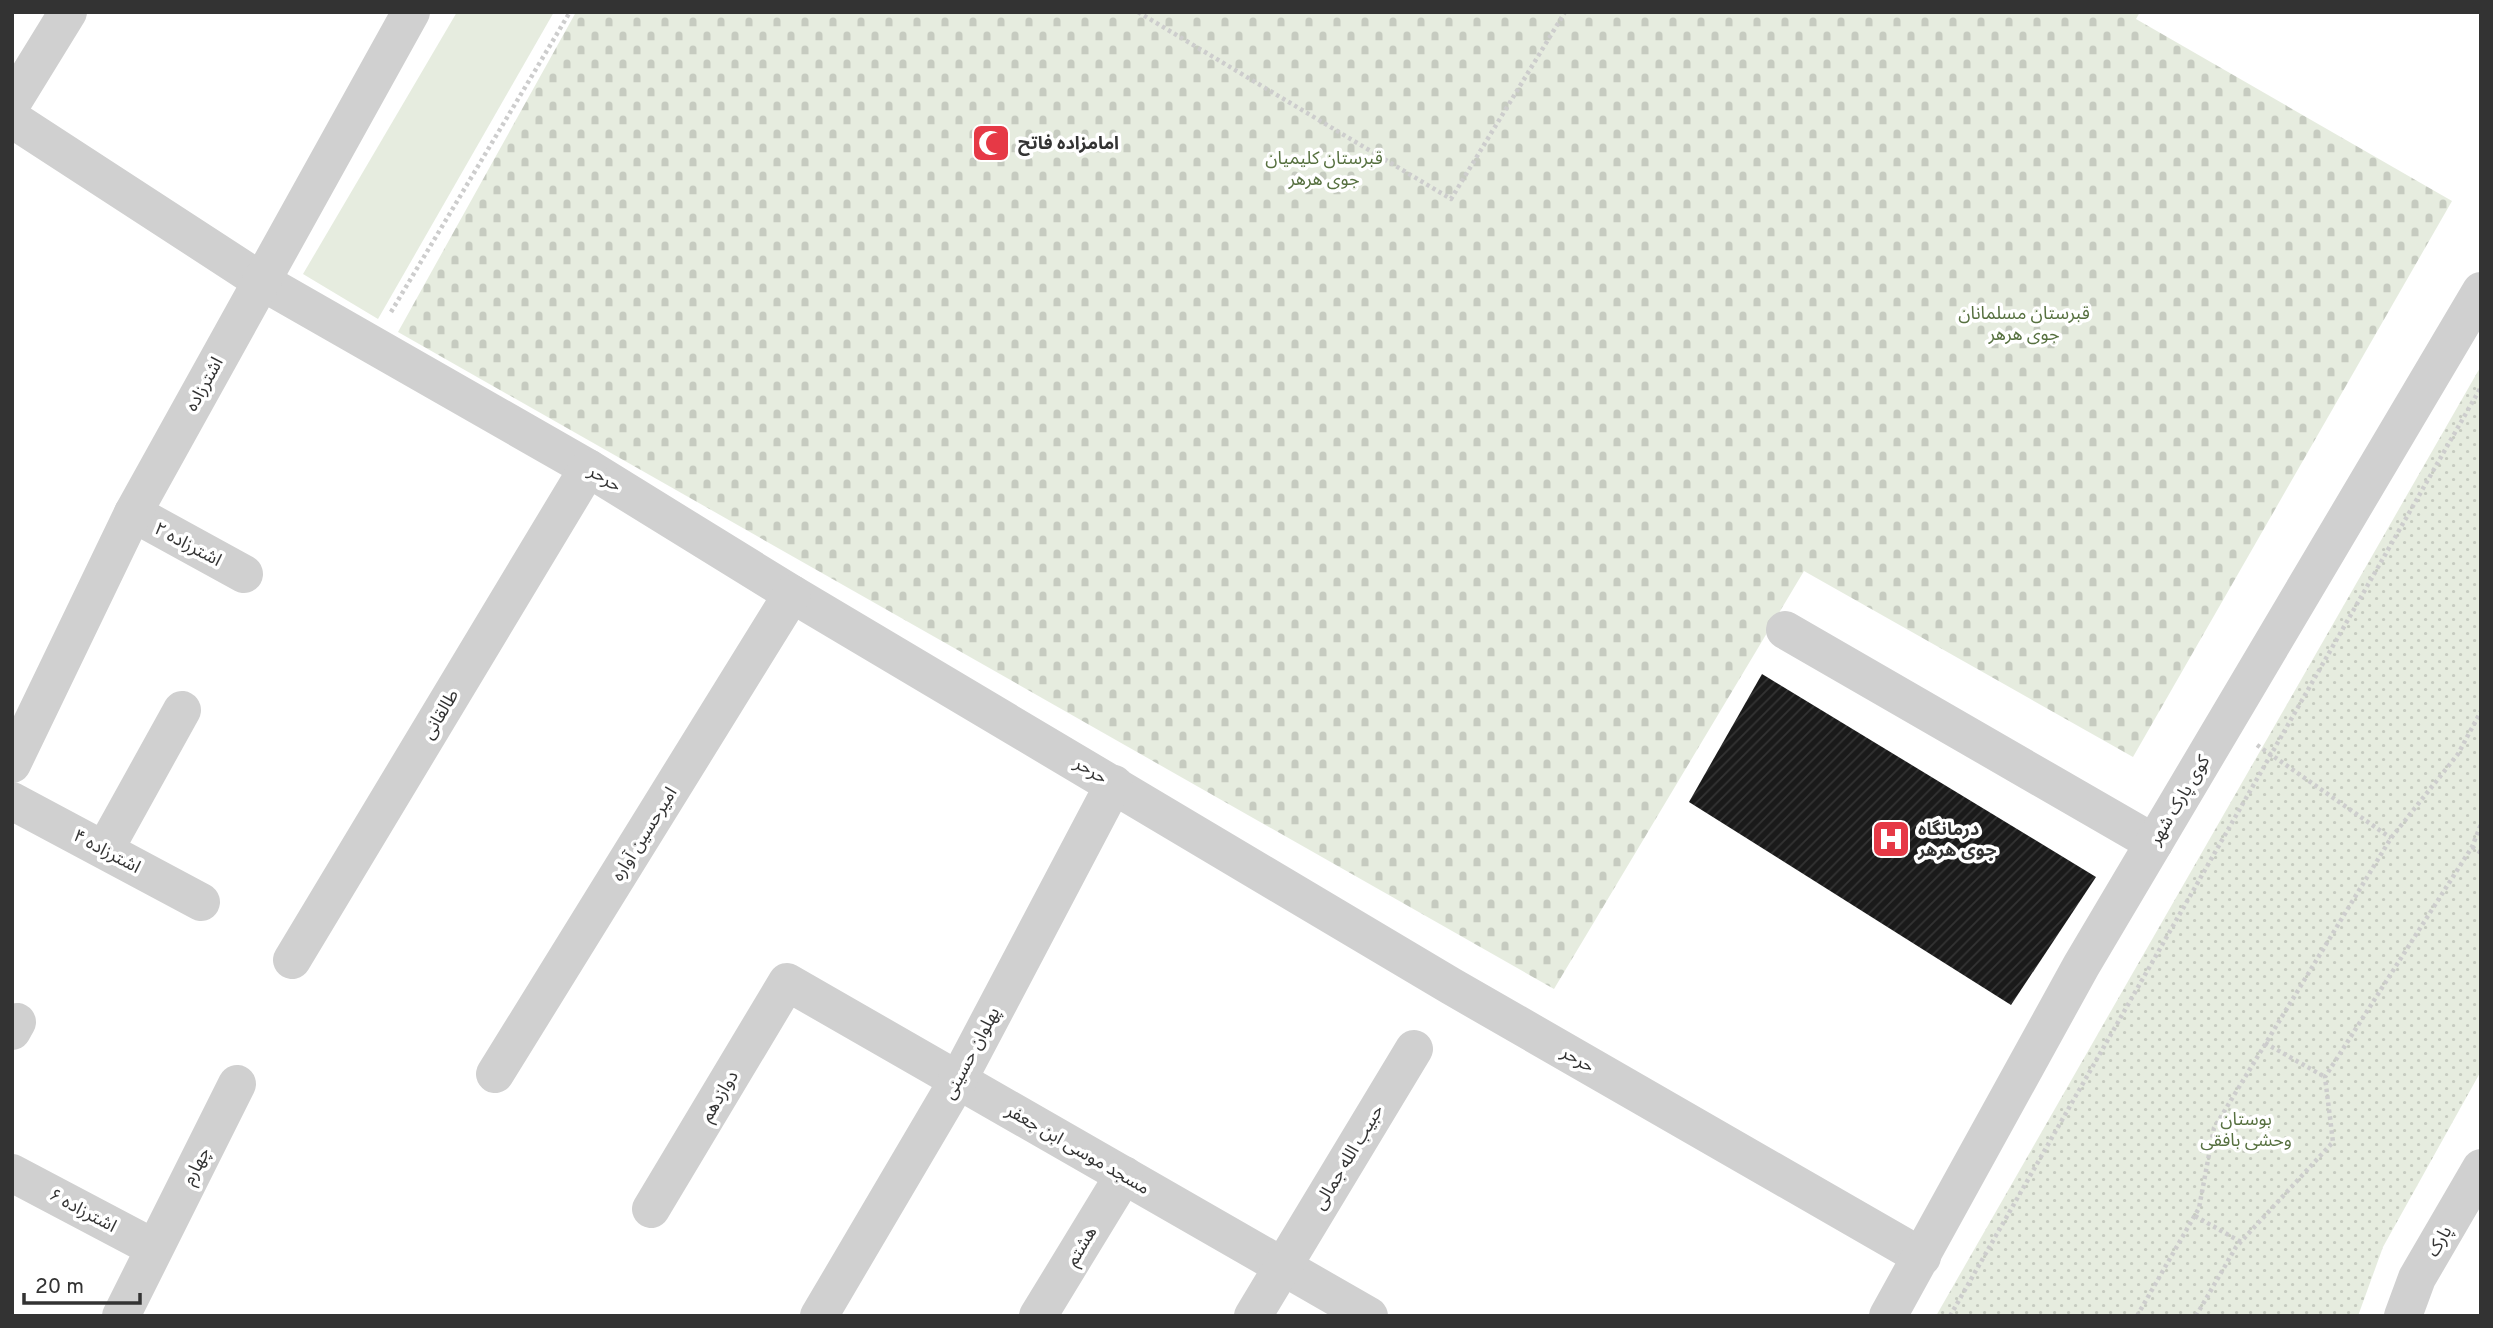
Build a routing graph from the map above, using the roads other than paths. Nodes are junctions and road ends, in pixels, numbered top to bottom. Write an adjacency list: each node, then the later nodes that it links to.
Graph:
1 (68, 12): 3 (street)
2 (411, 12): 5 (street, اشترزاده)
3 (12, 103)
4 (12, 119): 5 (street, حرحر)
5 (261, 281): 7 (street, حرحر); 8 (street, اشترزاده)
6 (2481, 291): 16 (street, کوی پارک شهر)
7 (588, 468): 10 (street, حرحر); 19 (street, طالقانی)
8 (132, 513): 9 (street, اشترزاده ۲); 13 (street, اشترزاده)
9 (244, 574)
10 (792, 594): 14 (street, حرحر); 22 (street, امیرحسین آواره)
11 (1785, 630): 16 (street)
12 (182, 709): 17 (street)
13 (12, 764)
14 (1114, 784): 23 (street, پهلوان حسینی); 30 (street, حرحر)
15 (12, 801): 17 (street, اشترزاده ۴)
16 (2154, 843): 30 (street, کوی پارک شهر)
17 (105, 849): 18 (street, اشترزاده ۴)
18 (201, 902)
19 (292, 960)
20 (787, 982): 23 (street, مسجد موسی ابن جعفر); 28 (street, دوازدهم)
21 (1414, 1048): 31 (street, حبیب الله جمالی)
22 (495, 1073)
23 (958, 1080): 27 (street, مسجد موسی ابن جعفر); 33 (street, پهلوان حسینی)
24 (237, 1084): 29 (street, چهارم)
25 (2481, 1168): 38 (street, پارک)
26 (12, 1173): 29 (street, اشترزاده ۶)
27 (1124, 1175): 31 (street, مسجد موسی ابن جعفر); 34 (street, هشتم)
28 (651, 1209)
29 (154, 1248): 32 (street, چهارم)
30 (1922, 1257): 37 (street, کوی پارک شهر)
31 (1283, 1266): 35 (street, حبیب الله جمالی); 36 (street, مسجد موسی ابن جعفر)
32 (121, 1316)
33 (819, 1316)
34 (1038, 1316)
35 (1253, 1316)
36 (1369, 1316)
37 (1888, 1316)
38 (2403, 1316)

